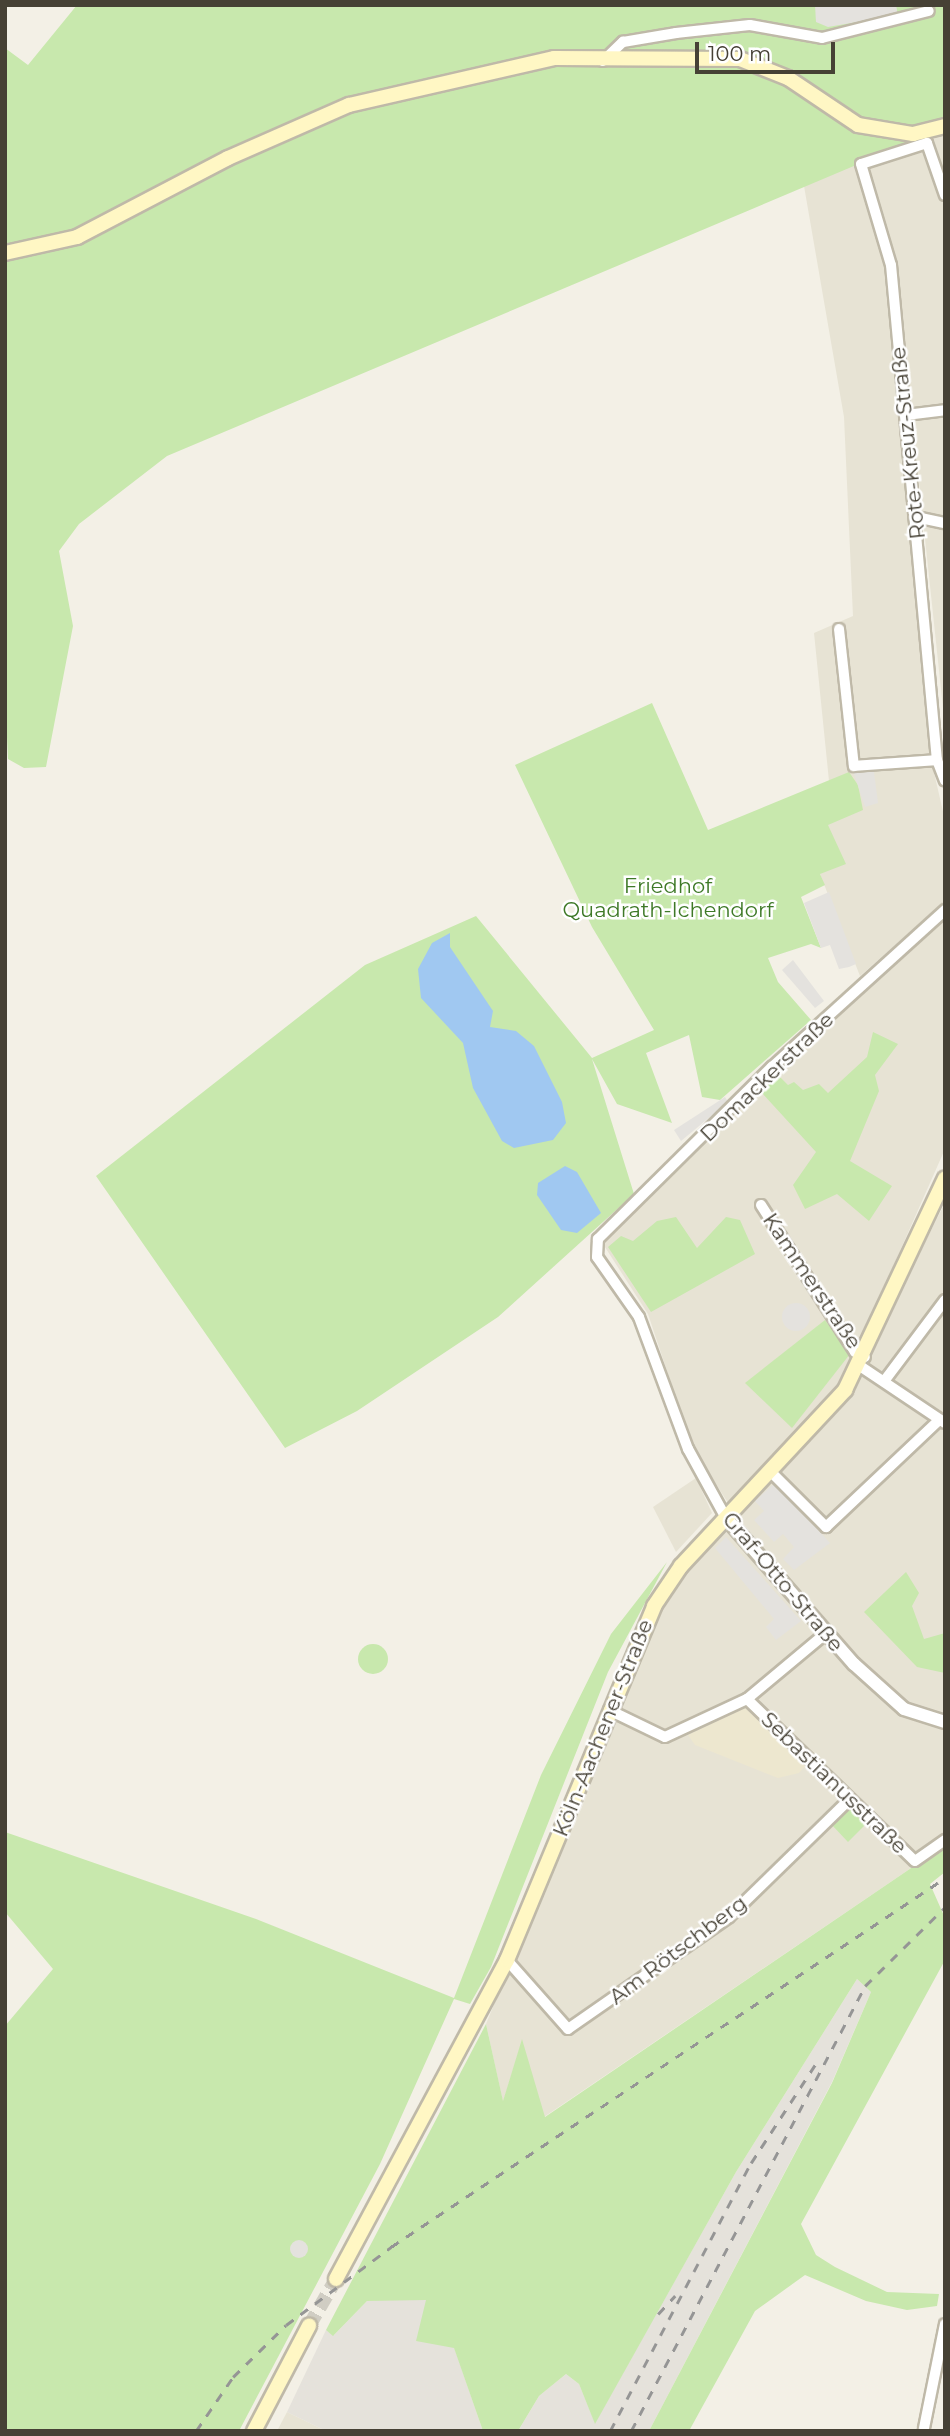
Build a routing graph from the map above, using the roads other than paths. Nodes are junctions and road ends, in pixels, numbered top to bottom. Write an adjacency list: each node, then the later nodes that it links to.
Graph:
1 (929, 11): 2 (street)
2 (603, 61): 3 (main road); 5 (main road)
3 (945, 126)
4 (945, 195): 7 (street, Rote-Kreuz-Straße)
5 (5, 253)
6 (945, 410): 7 (street)
7 (906, 415): 8 (street, Rote-Kreuz-Straße)
8 (916, 517): 9 (street); 11 (street, Rote-Kreuz-Straße)
9 (945, 523)
10 (839, 629): 11 (street)
11 (937, 760): 12 (street, Rote-Kreuz-Straße)
12 (945, 780)
13 (943, 915): 16 (street, Domackerstraße)
14 (943, 1186): 18 (main road, Köln-Aachener-Straße)
15 (761, 1205): 18 (street, Kammerstraße)
16 (596, 1250): 22 (street, Graf-Otto-Straße)
17 (945, 1300): 19 (street)
18 (862, 1361): 19 (street, Kammerstraße); 21 (main road, Köln-Aachener-Straße)
19 (885, 1380): 20 (street, Kammerstraße)
20 (941, 1423): 21 (street)
21 (771, 1472): 22 (main road, Köln-Aachener-Straße)
22 (726, 1518): 23 (street, Graf-Otto-Straße); 25 (main road, Köln-Aachener-Straße)
23 (825, 1634): 24 (street); 26 (street, Graf-Otto-Straße)
24 (747, 1699): 25 (street, Sebastianusstraße); 27 (street, Sebastianusstraße)
25 (609, 1710): 29 (main road, Köln-Aachener-Straße)
26 (945, 1722)
27 (849, 1800): 28 (street, Sebastianusstraße); 29 (street, Am Rötschberg)
28 (945, 1840)
29 (507, 1960): 30 (main road, Köln-Aachener-Straße)
30 (335, 2279)
31 (945, 2324): 33 (street)
32 (309, 2326): 34 (main road)
33 (924, 2428)
34 (254, 2431)

